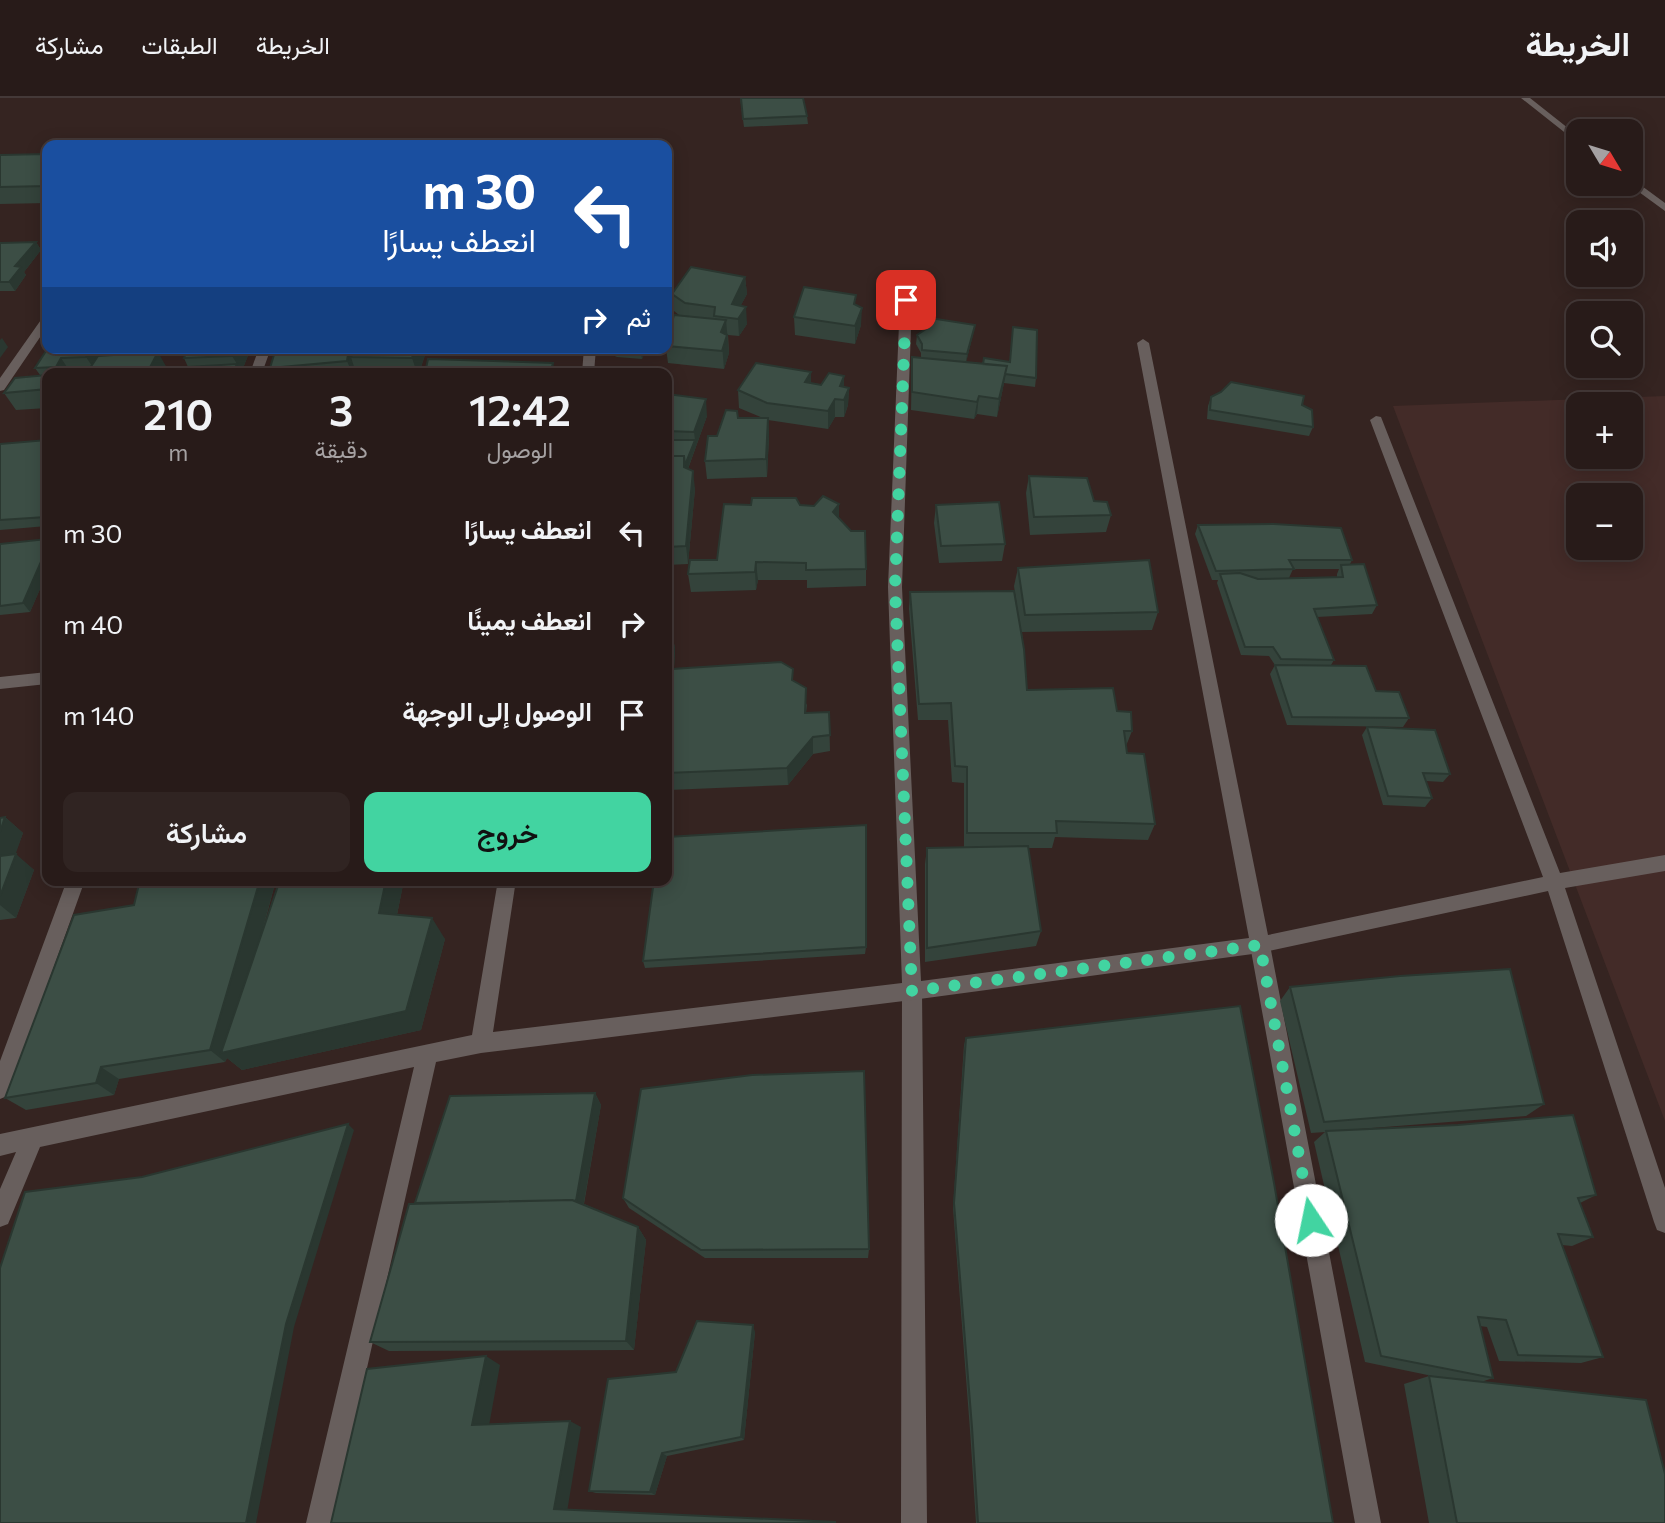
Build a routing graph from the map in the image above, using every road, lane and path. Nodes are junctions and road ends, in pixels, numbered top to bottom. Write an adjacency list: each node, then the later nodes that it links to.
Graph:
1 (1525, 98): 2 (street)
2 (1566, 130)
3 (1643, 191): 4 (street)
4 (1665, 208)
5 (906, 300): 17 (street)
6 (42, 326): 8 (street)
7 (1143, 343): 16 (street)
8 (0, 387)
9 (1376, 420): 13 (street)
10 (42, 678): 11 (street)
11 (0, 682)
12 (1665, 863): 13 (street)
13 (1554, 882): 16 (street); 24 (street)
14 (74, 886): 20 (street)
15 (506, 886): 18 (street)
16 (1260, 945): 17 (street); 27 (street)
17 (912, 991): 18 (street); 26 (street)
18 (481, 1043): 19 (street)
19 (428, 1053): 21 (street); 25 (street)
20 (0, 1088)
21 (33, 1138): 22 (street); 23 (street)
22 (0, 1144)
23 (0, 1216)
24 (1665, 1222)
25 (319, 1523)
26 (914, 1523)
27 (1368, 1523)

